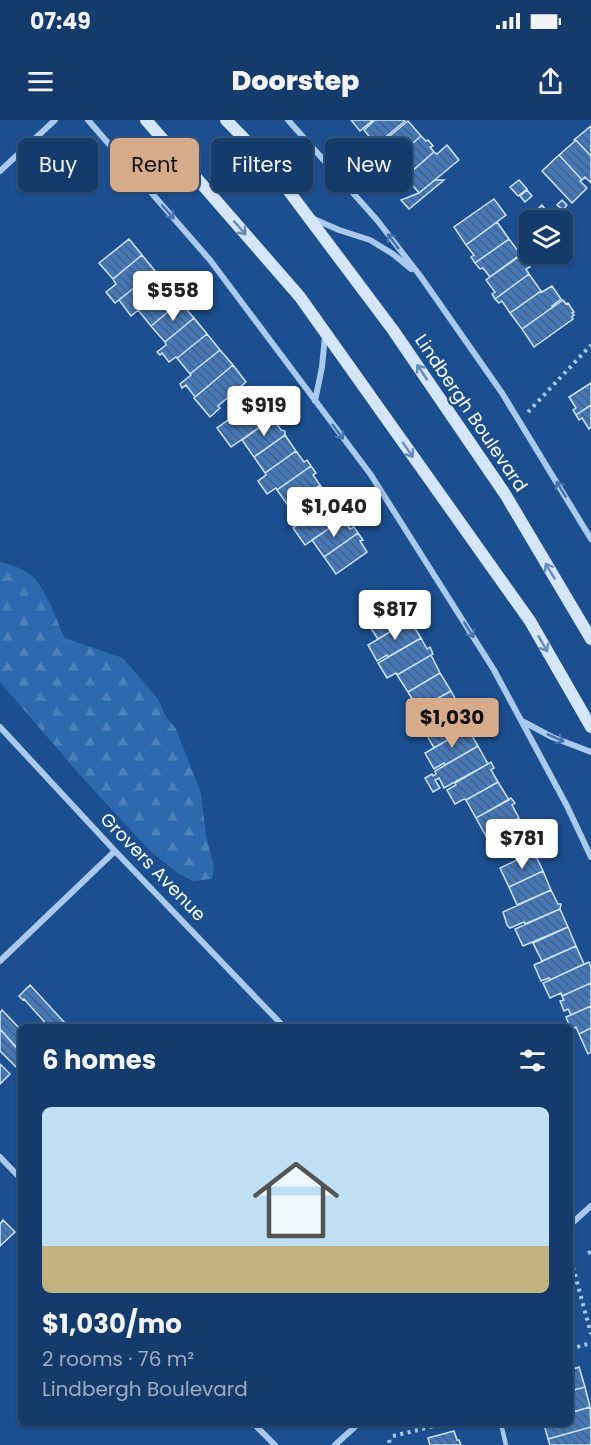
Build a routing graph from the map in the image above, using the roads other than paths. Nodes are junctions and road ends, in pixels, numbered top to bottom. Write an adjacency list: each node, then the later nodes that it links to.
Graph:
1 (55, 120): 6 (street)
2 (88, 120): 10 (street, one-way to 10)
3 (146, 120): 9 (main road, one-way to 9)
4 (226, 120): 7 (main road, Lindbergh Boulevard)
5 (288, 120): 8 (street, Lindbergh Boulevard, one-way to 5)
6 (0, 171)
7 (308, 217): 8 (street, Lindbergh Boulevard); 12 (main road, Lindbergh Boulevard, one-way to 7)
8 (421, 277): 11 (street, Lindbergh Boulevard, one-way to 8)
9 (325, 332): 10 (street); 15 (main road, one-way to 15)
10 (315, 401): 13 (street, one-way to 13)
11 (591, 539)
12 (591, 639)
13 (521, 721): 16 (street, one-way to 16); 18 (street)
14 (0, 727): 17 (street, Grovers Avenue)
15 (591, 727)
16 (591, 752)
17 (116, 851): 19 (street); 20 (street, Grovers Avenue)
18 (591, 857)
19 (0, 961)
20 (281, 1024)
21 (0, 1157): 22 (street)
22 (18, 1176)
23 (591, 1206): 24 (street)
24 (573, 1222)
25 (256, 1426): 28 (street)
26 (356, 1426): 29 (street)
27 (501, 1426): 30 (lane)
28 (275, 1445)
29 (335, 1445)
30 (506, 1445)

